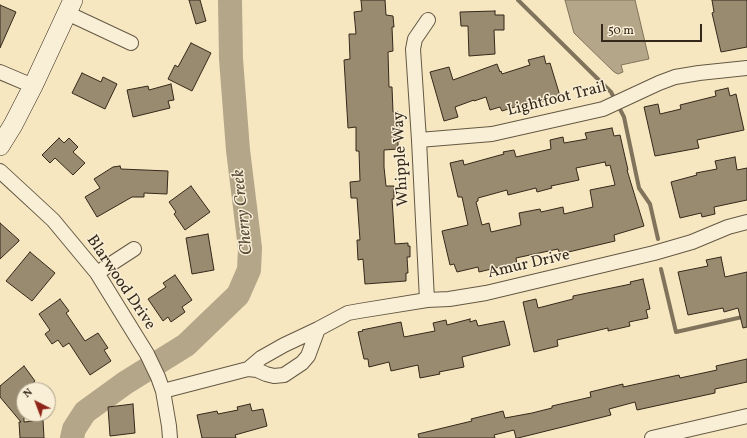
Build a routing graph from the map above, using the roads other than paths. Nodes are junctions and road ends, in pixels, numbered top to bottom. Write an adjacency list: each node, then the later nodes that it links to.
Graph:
1 (70, 7): 3 (street); 6 (main road)
2 (428, 20): 7 (street, Whipple Way)
3 (131, 43)
4 (747, 68): 7 (street, Lightfoot Trail)
5 (0, 72): 6 (street)
6 (33, 86): 8 (main road)
7 (419, 140): 13 (street, Whipple Way)
8 (0, 146)
9 (0, 171): 12 (street, Blarwood Drive)
10 (747, 222): 13 (street, Amur Drive)
11 (134, 249): 12 (street)
12 (97, 273): 16 (street, Blarwood Drive)
13 (427, 300): 14 (street, Amur Drive)
14 (318, 330): 15 (street, Amur Drive); 15 (street)
15 (248, 368): 16 (street, Amur Drive)
16 (163, 392): 18 (street, Blarwood Drive)
17 (747, 416): 19 (street)
18 (170, 438)
19 (652, 438)

